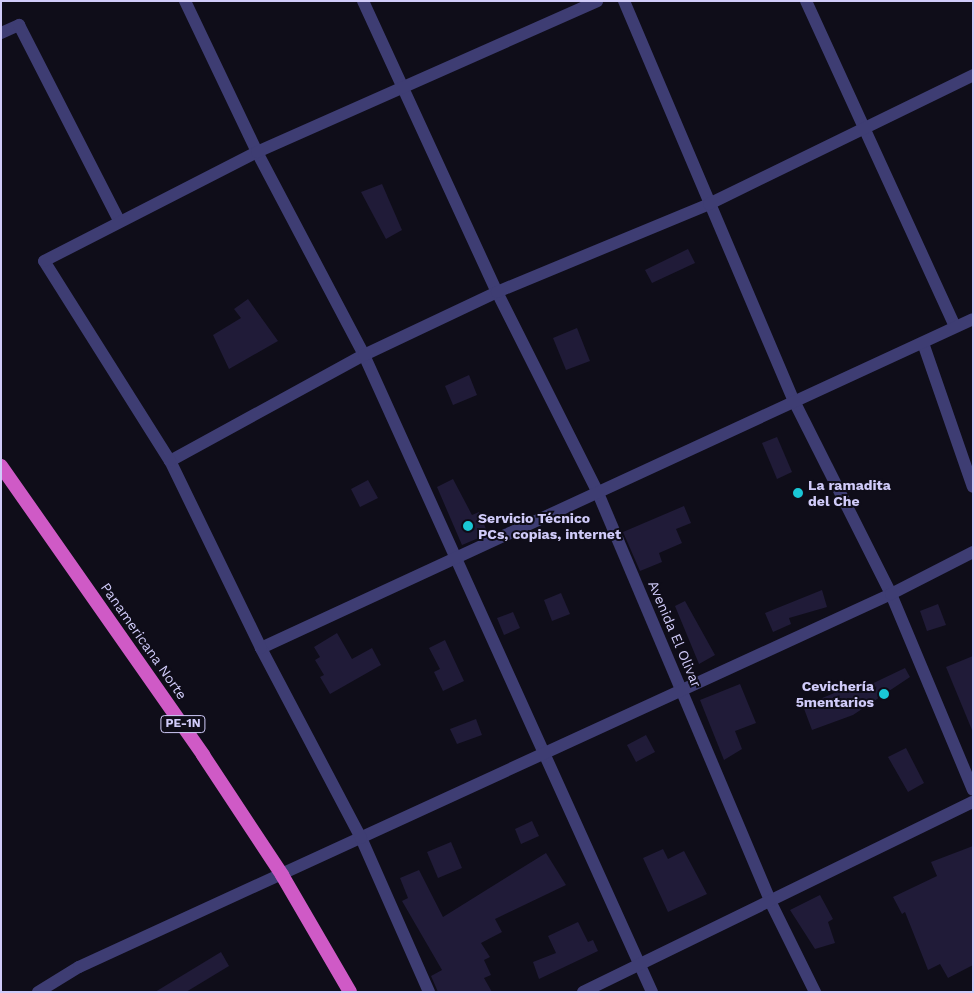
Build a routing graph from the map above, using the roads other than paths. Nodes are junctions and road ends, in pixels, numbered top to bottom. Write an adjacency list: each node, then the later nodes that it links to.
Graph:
1 (185, 1): 10 (street)
2 (363, 1): 8 (street, Avenida El Olivar)
3 (596, 1): 8 (street)
4 (624, 1): 11 (street)
5 (806, 1): 9 (street)
6 (1, 33): 12 (street)
7 (973, 75): 9 (street)
8 (402, 87): 10 (street); 13 (street, Avenida El Olivar)
9 (862, 127): 11 (street); 15 (street)
10 (257, 152): 12 (street); 17 (street)
11 (709, 204): 13 (street); 18 (street)
12 (120, 222): 19 (street)
13 (497, 292): 17 (street); 22 (street, Avenida El Olivar)
14 (973, 319): 15 (street)
15 (955, 327): 16 (street)
16 (923, 343): 18 (street); 21 (street)
17 (364, 355): 19 (street); 24 (street)
18 (795, 403): 22 (street); 25 (street)
19 (170, 461): 26 (street)
20 (1, 466): 32 (highway, Panamericana Norte / PE-1N)
21 (973, 487)
22 (598, 493): 24 (street); 27 (street, Avenida El Olivar)
23 (973, 552): 25 (street)
24 (458, 558): 26 (street); 28 (street)
25 (891, 594): 27 (street); 29 (street)
26 (261, 648): 31 (street)
27 (683, 690): 28 (street); 33 (street, Avenida El Olivar)
28 (544, 754): 31 (street); 34 (street)
29 (973, 790)
30 (973, 802): 33 (street)
31 (360, 838): 32 (street); 37 (street)
32 (282, 875): 35 (street); 36 (highway, Panamericana Norte / PE-1N)
33 (770, 901): 34 (street); 40 (street, Avenida El Olivar)
34 (639, 964): 38 (street); 39 (street)
35 (38, 992)
36 (350, 992)
37 (428, 992)
38 (584, 992)
39 (652, 992)
40 (815, 992)

